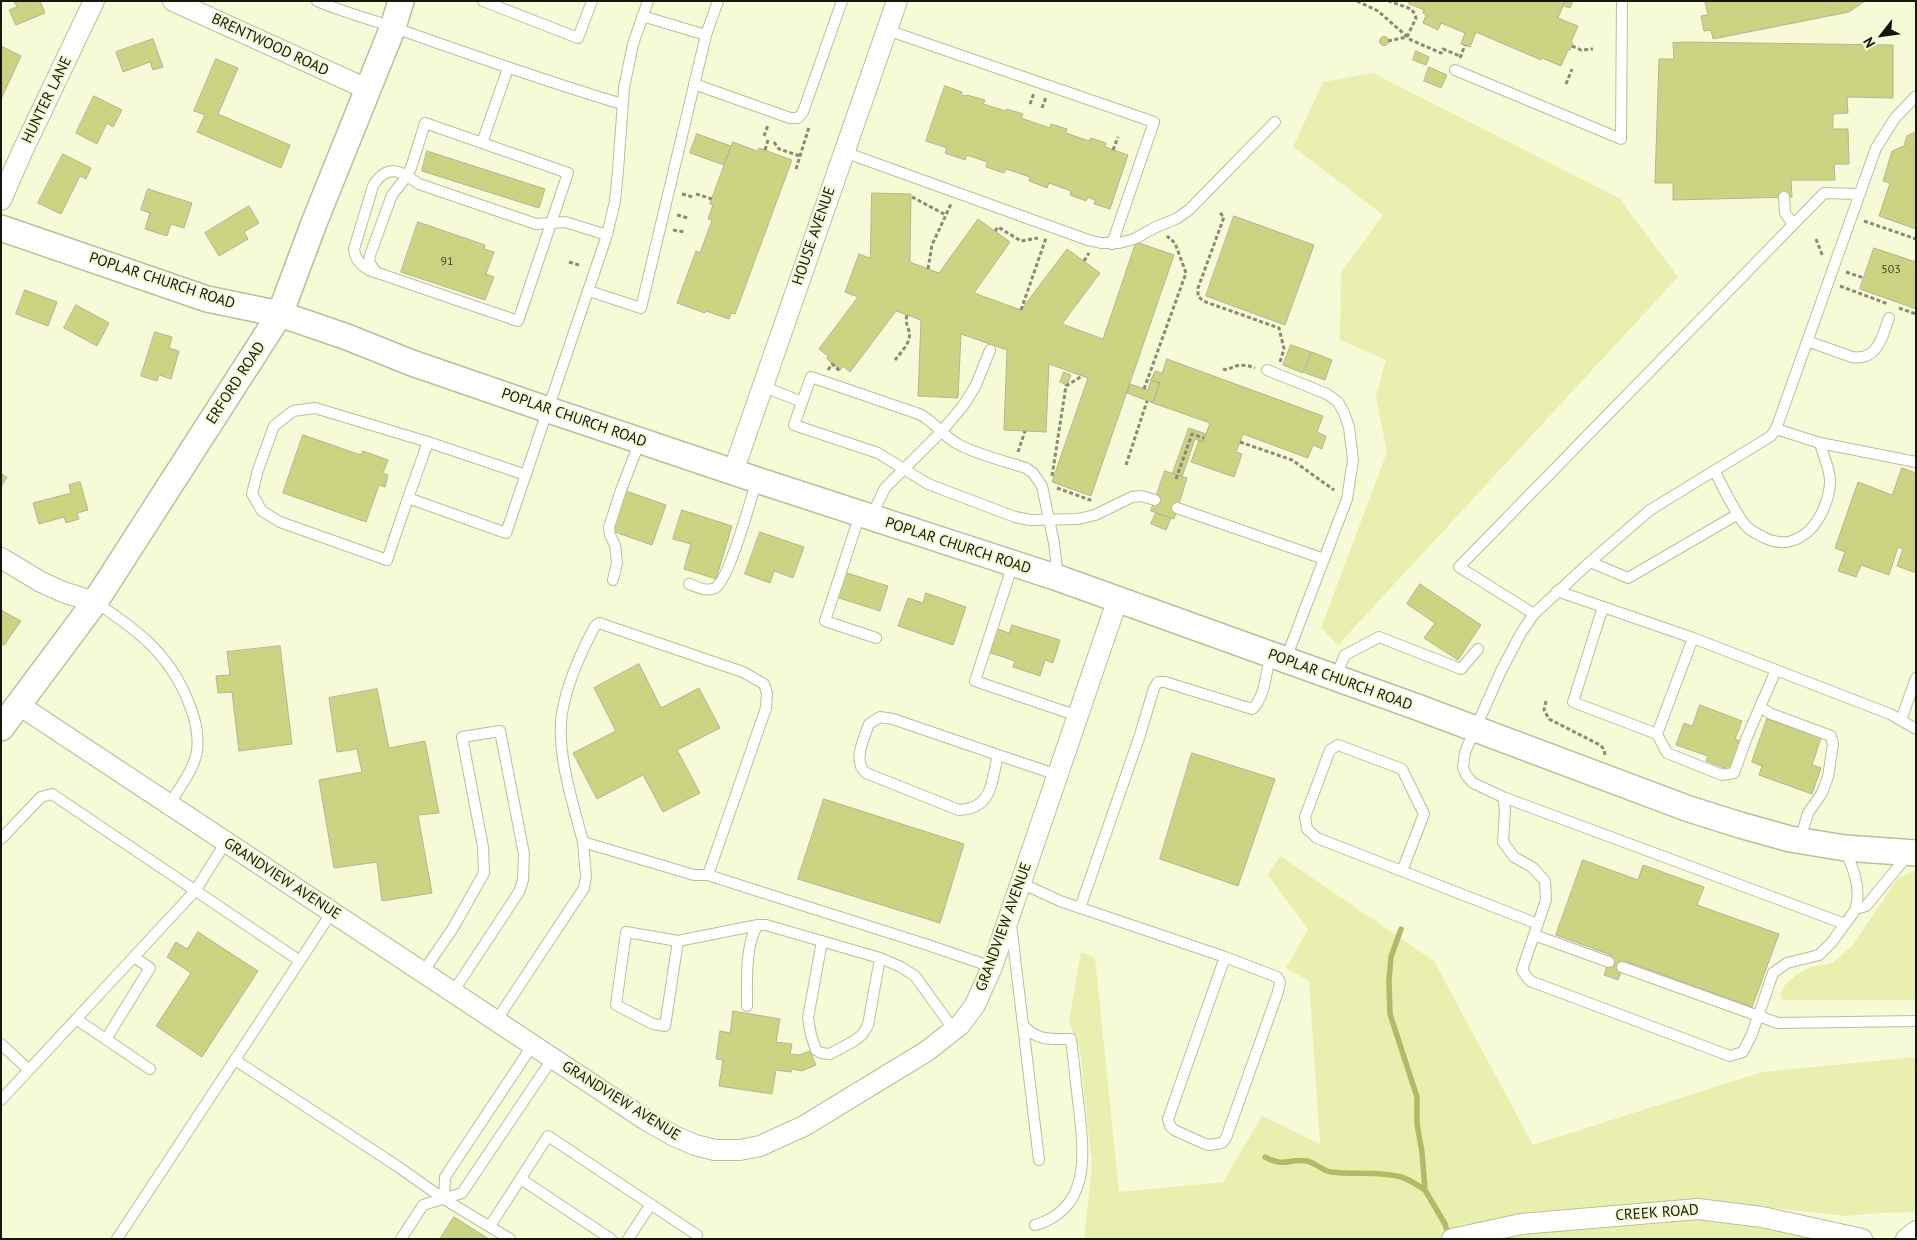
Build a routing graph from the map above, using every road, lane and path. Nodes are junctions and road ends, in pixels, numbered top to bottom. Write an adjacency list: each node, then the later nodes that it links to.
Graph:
1 (94, 1): 48 (street, HUNTER LANE)
2 (173, 1): 28 (street, BRENTWOOD ROAD)
3 (318, 1): 15 (lane)
4 (401, 1): 15 (street, ERFORD ROAD)
5 (484, 1): 6 (lane)
6 (592, 1)
7 (648, 1): 14 (lane)
8 (718, 1): 17 (lane)
9 (842, 1): 26 (lane)
10 (897, 1): 16 (street, HOUSE AVENUE)
11 (1357, 1): 18 (path)
12 (1390, 1): 18 (path)
13 (1622, 1): 25 (lane)
14 (642, 16): 17 (lane); 30 (lane)
15 (392, 27): 23 (lane); 28 (street, ERFORD ROAD)
16 (887, 30): 39 (street, HOUSE AVENUE); 61 (lane)
17 (706, 35): 26 (lane)
18 (1407, 37): 19 (path); 20 (path)
19 (1388, 41)
20 (1465, 45)
21 (1572, 46): 22 (path)
22 (1593, 48)
23 (508, 68): 30 (lane); 36 (lane)
24 (1572, 69): 27 (path)
25 (1455, 70)
26 (694, 84): 70 (lane)
27 (1566, 84)
28 (367, 89): 73 (street, ERFORD ROAD)
29 (1916, 96): 44 (lane)
30 (622, 104): 58 (lane)
31 (1275, 122): 61 (lane)
32 (805, 123): 40 (path)
33 (1118, 137): 38 (path)
34 (768, 140): 37 (path)
35 (774, 142): 40 (path)
36 (482, 143): 42 (lane); 53 (lane)
37 (765, 150)
38 (1113, 150)
39 (844, 152): 61 (lane); 83 (street, HOUSE AVENUE)
40 (800, 156): 41 (path)
41 (796, 168)
42 (406, 176): 53 (lane); 67 (lane); 67 (lane)
43 (696, 194): 47 (path)
44 (1860, 194): 54 (lane); 76 (lane)
45 (912, 197): 51 (path)
46 (1784, 197): 54 (lane)
47 (712, 199)
48 (1, 200)
49 (953, 201): 51 (path)
50 (1220, 213): 77 (path)
51 (946, 215): 65 (path)
52 (1864, 221): 59 (path)
53 (551, 222): 58 (lane); 67 (lane)
54 (1793, 224): 124 (lane)
55 (1, 228): 73 (street, POPLAR CHURCH ROAD)
56 (995, 231): 72 (path)
57 (1160, 234): 84 (path)
58 (607, 235): 70 (lane)
59 (1916, 238)
60 (1816, 239): 62 (path)
61 (1112, 244)
62 (1824, 258)
63 (569, 262): 64 (path)
64 (579, 265)
65 (928, 269)
66 (1844, 271): 68 (path)
67 (378, 273)
68 (1864, 278)
69 (1837, 285): 71 (path)
70 (589, 291): 87 (lane)
71 (1866, 296)
72 (1021, 310)
73 (280, 314): 87 (street, POPLAR CHURCH ROAD); 122 (street, ERFORD ROAD)
74 (907, 315): 79 (path)
75 (1889, 318): 76 (lane)
76 (1807, 341): 88 (lane)
77 (1284, 348)
78 (990, 350): 90 (lane)
79 (895, 360)
80 (1223, 369): 81 (path)
81 (1262, 370): 114 (lane)
82 (1082, 376): 108 (path)
83 (762, 386): 86 (lane); 100 (street, HOUSE AVENUE)
84 (1144, 389)
85 (1147, 401): 98 (path)
86 (802, 402): 90 (lane); 99 (lane)
87 (548, 409): 92 (street, POPLAR CHURCH ROAD); 102 (lane)
88 (1776, 429): 96 (lane); 101 (lane)
89 (1025, 431): 95 (path)
90 (941, 432): 99 (lane); 112 (lane)
91 (1204, 438): 103 (path)
92 (640, 440): 100 (street, POPLAR CHURCH ROAD); 118 (lane)
93 (428, 442): 102 (lane); 106 (lane); 106 (lane)
94 (1240, 442): 105 (path)
95 (1021, 443)
96 (1820, 443): 97 (lane); 110 (lane)
97 (1916, 462)
98 (1126, 465)
99 (904, 469): 111 (lane); 112 (lane)
100 (733, 472): 104 (street, POPLAR CHURCH ROAD)
101 (1715, 472): 110 (lane); 115 (lane)
102 (526, 475): 106 (lane)
103 (1176, 479)
104 (757, 480): 111 (street, POPLAR CHURCH ROAD); 119 (lane)
105 (1341, 495)
106 (408, 498)
107 (1155, 500): 112 (lane)
108 (1096, 502)
109 (1177, 508): 114 (lane)
110 (1738, 514): 115 (lane)
111 (866, 516): 116 (street, POPLAR CHURCH ROAD); 125 (lane)
112 (1048, 520): 117 (lane)
113 (1, 558): 122 (street)
114 (1324, 559): 128 (lane)
115 (1590, 562): 120 (lane)
116 (1013, 564): 117 (street, POPLAR CHURCH ROAD); 135 (lane)
117 (1058, 578): 121 (street, POPLAR CHURCH ROAD)
118 (612, 580)
119 (689, 584)
120 (1557, 591): 123 (lane); 124 (lane)
121 (1118, 601): 128 (street, POPLAR CHURCH ROAD); 135 (street, GRANDVIEW AVENUE)
122 (95, 602): 133 (street, ERFORD ROAD); 145 (lane)
123 (1603, 607): 126 (lane); 140 (lane)
124 (1534, 614): 138 (lane)
125 (876, 638)
126 (1693, 638): 129 (lane); 140 (lane)
127 (1478, 649): 131 (lane)
128 (1278, 658): 131 (street, POPLAR CHURCH ROAD); 156 (lane)
129 (1776, 670): 134 (lane); 136 (lane)
130 (1916, 678): 136 (lane)
131 (1334, 679): 138 (street, POPLAR CHURCH ROAD)
132 (1546, 701): 142 (path)
133 (19, 705): 137 (street, ERFORD ROAD); 145 (street, GRANDVIEW AVENUE)
134 (1761, 707): 140 (lane); 147 (lane)
135 (1078, 716): 143 (street, GRANDVIEW AVENUE)
136 (1901, 720): 139 (lane)
137 (1, 728)
138 (1475, 729): 144 (lane); 147 (street, POPLAR CHURCH ROAD)
139 (1916, 729)
140 (1657, 734)
141 (998, 755): 141 (lane); 143 (lane)
142 (1602, 761)
143 (1058, 775): 154 (street, GRANDVIEW AVENUE)
144 (1503, 797): 160 (lane); 161 (lane)
145 (169, 805): 148 (street, GRANDVIEW AVENUE)
146 (1, 839): 155 (lane)
147 (1800, 840): 150 (street, POPLAR CHURCH ROAD)
148 (226, 842): 155 (lane); 158 (street, GRANDVIEW AVENUE)
149 (583, 842): 153 (lane); 153 (lane); 178 (lane)
150 (1845, 848): 151 (street, POPLAR CHURCH ROAD); 157 (lane)
151 (1913, 853): 157 (lane)
152 (1402, 871): 152 (lane); 160 (lane)
153 (708, 875): 171 (lane)
154 (1021, 884): 156 (lane); 159 (street, GRANDVIEW AVENUE)
155 (195, 891): 167 (lane); 169 (lane)
156 (1080, 908): 166 (lane)
157 (1856, 909): 161 (lane)
158 (332, 912): 169 (lane); 173 (street, GRANDVIEW AVENUE)
159 (1010, 916): 171 (street, GRANDVIEW AVENUE); 180 (lane)
160 (1538, 924): 163 (lane)
161 (1845, 924): 176 (lane)
162 (758, 925): 164 (lane); 165 (lane); 175 (lane)
163 (1534, 935): 170 (lane); 176 (lane)
164 (678, 941): 164 (lane)
165 (822, 941): 168 (lane); 168 (lane)
166 (1225, 956): 166 (lane)
167 (134, 957): 177 (lane); 182 (lane)
168 (880, 958): 181 (lane)
169 (300, 961): 186 (lane)
170 (1609, 962)
171 (992, 967): 181 (street, GRANDVIEW AVENUE)
172 (1622, 967): 176 (lane)
173 (423, 972): 174 (street, GRANDVIEW AVENUE); 174 (lane)
174 (453, 992): 178 (street, GRANDVIEW AVENUE)
175 (746, 1006)
176 (1758, 1016): 179 (lane)
177 (76, 1019): 182 (lane); 188 (lane)
178 (496, 1021): 184 (street, GRANDVIEW AVENUE)
179 (1916, 1021)
180 (1024, 1026): 190 (lane); 194 (lane)
181 (954, 1030): 185 (street, GRANDVIEW AVENUE)
182 (106, 1039): 187 (lane)
183 (1, 1044): 188 (lane)
184 (532, 1046): 185 (street, GRANDVIEW AVENUE); 192 (lane)
185 (552, 1059): 192 (lane)
186 (236, 1060): 192 (lane); 199 (lane)
187 (150, 1069)
188 (29, 1070): 189 (lane)
189 (1, 1100)
190 (1039, 1160)
191 (521, 1179): 193 (lane); 195 (lane); 202 (lane)
192 (444, 1199): 195 (lane); 200 (lane)
193 (651, 1204): 197 (lane); 203 (lane)
194 (1035, 1225)
195 (490, 1226): 201 (lane)
196 (1916, 1231): 205 (street)
197 (697, 1234)
198 (1454, 1238): 204 (street, CREEK ROAD)
199 (118, 1239)
200 (401, 1239)
201 (510, 1239)
202 (611, 1239)
203 (628, 1239)
204 (1862, 1239)
205 (1906, 1239)

